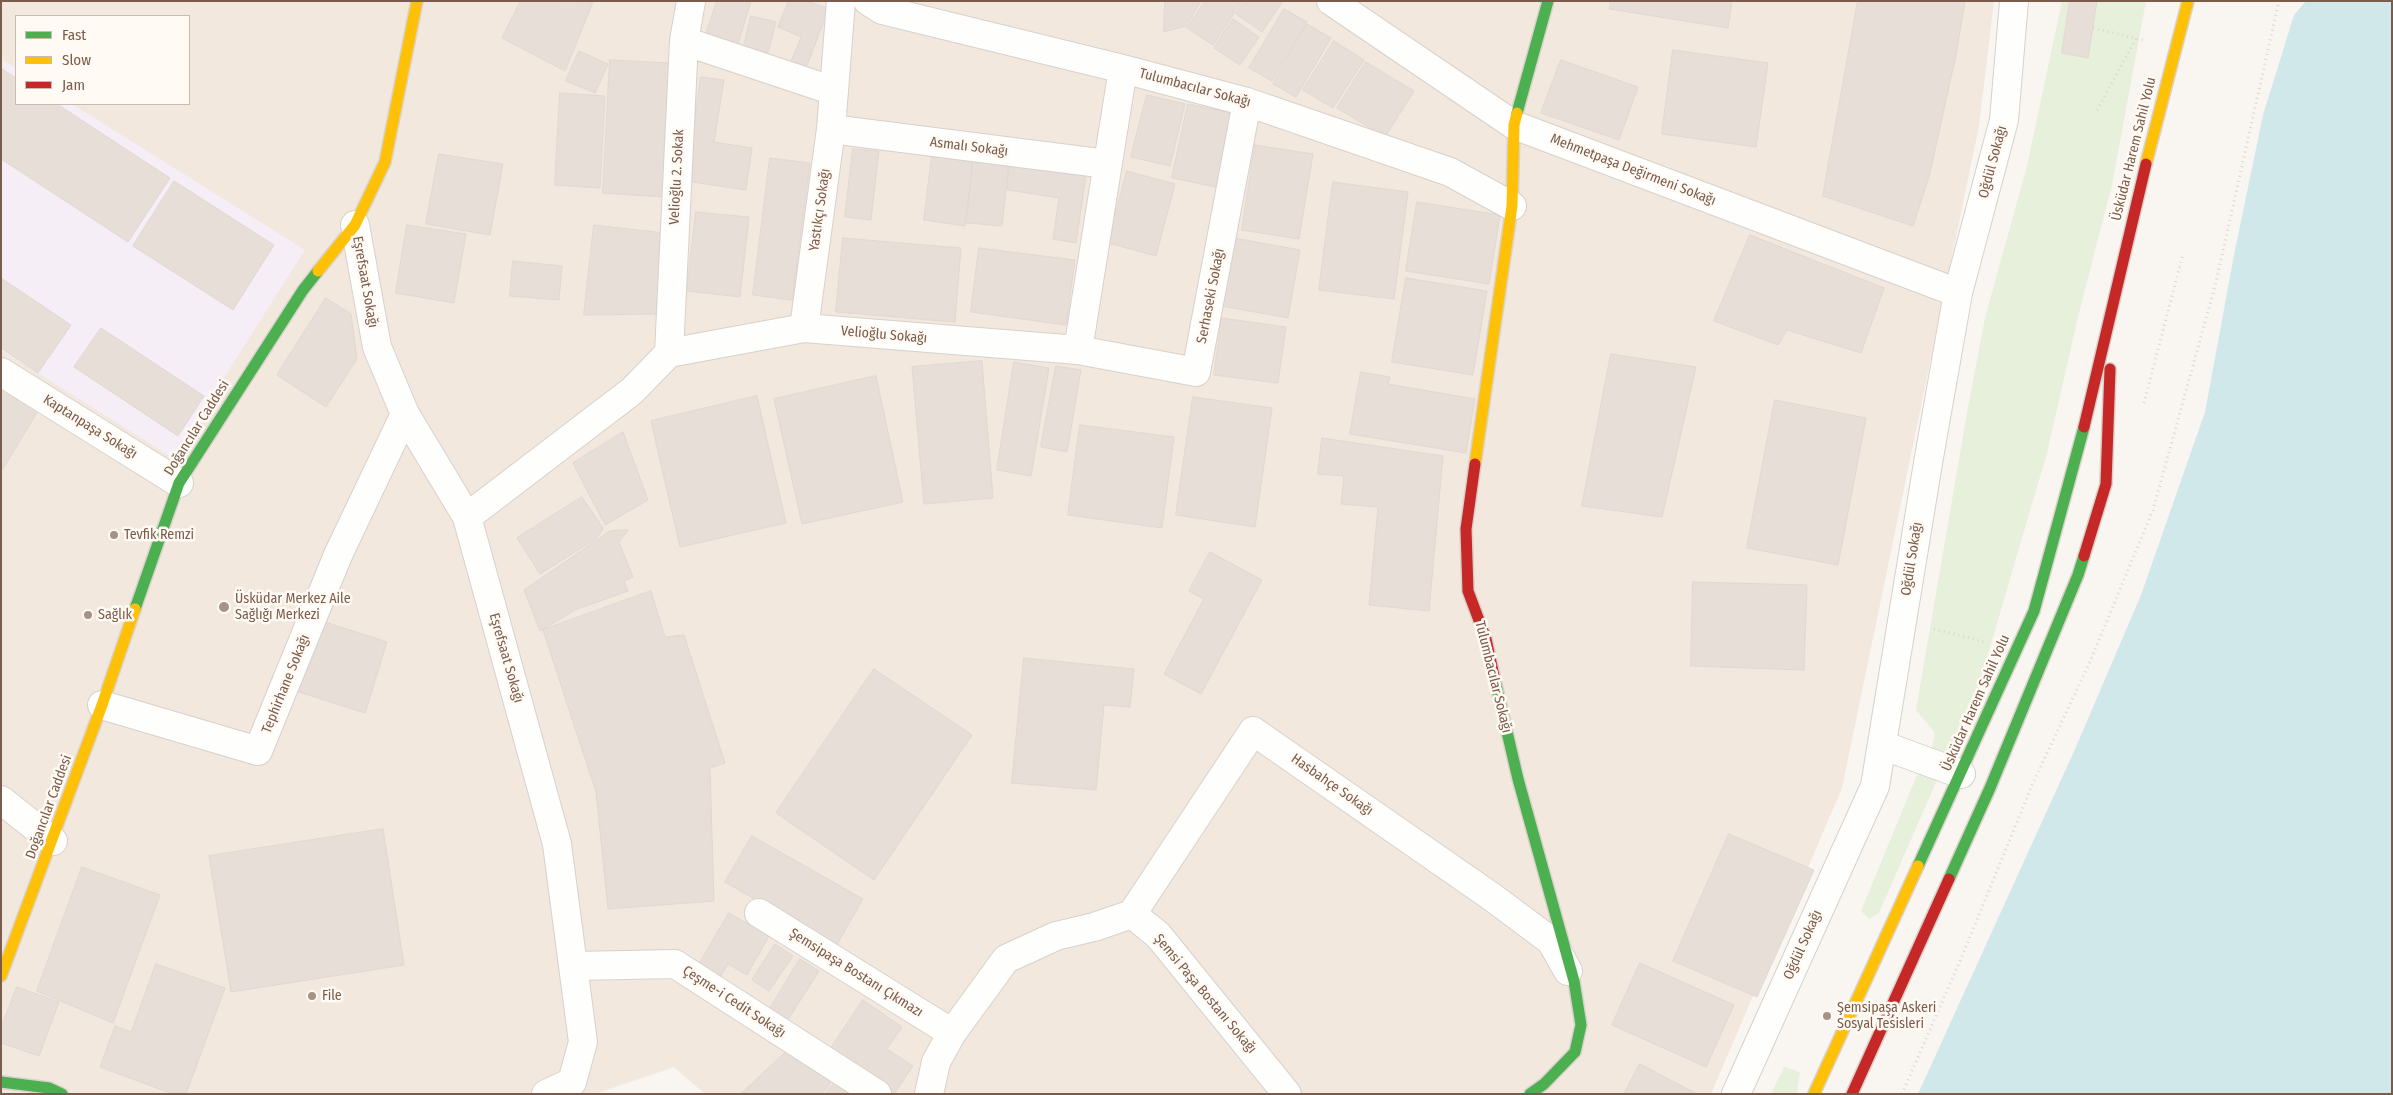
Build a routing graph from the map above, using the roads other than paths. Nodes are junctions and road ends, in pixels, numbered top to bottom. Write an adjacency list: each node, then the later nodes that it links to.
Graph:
1 (417, 1): 17 (street, Doğancılar Caddesi)
2 (691, 1): 9 (street, Velioğlu 2. Sokak)
3 (841, 1): 11 (street, Yastıkçı Sokağı)
4 (868, 1): 10 (street, Tulumbacılar Sokağı)
5 (1331, 1): 13 (street, Mehmetpaşa Değirmeni Sokağı)
6 (1548, 1): 13 (street, Tulumbacılar Sokağı)
7 (2014, 1): 18 (street, Oğdül Sokağı)
8 (2188, 1): 19 (street, Üsküdar Harem Sahil Yolu)
9 (684, 41): 11 (street); 22 (street, Velioğlu 2. Sokak)
10 (1123, 69): 12 (street, Tulumbacılar Sokağı); 15 (street)
11 (834, 91): 14 (street, Yastıkçı Sokağı)
12 (1248, 102): 16 (street, Tulumbacılar Sokağı); 21 (street, Serhaseki Sokağı)
13 (1514, 125): 16 (street, Tulumbacılar Sokağı); 18 (street, Mehmetpaşa Değirmeni Sokağı)
14 (831, 129): 15 (street, Asmalı Sokağı); 20 (street, Yastıkçı Sokağı)
15 (1107, 164): 21 (street)
16 (1512, 206): 36 (street, Tulumbacılar Sokağı)
17 (355, 225): 24 (street, Eşrefsaat Sokağı); 25 (street, Doğancılar Caddesi)
18 (1958, 293): 28 (street, Oğdül Sokağı)
19 (2111, 305): 29 (street, Üsküdar Harem Sahil Yolu); 47 (street, Üsküdar Harem Sahil Yolu)
20 (804, 328): 21 (street, Velioğlu Sokağı); 22 (street, Velioğlu Sokağı)
21 (1078, 350)
22 (669, 353): 26 (street)
23 (1, 372): 25 (street, Kaptanpaşa Sokağı)
24 (406, 414): 26 (street, Eşrefsaat Sokağı); 27 (street, Tephirhane Sokağı)
25 (179, 483): 27 (street, Doğancılar Caddesi)
26 (466, 518): 34 (street, Eşrefsaat Sokağı)
27 (102, 705): 31 (street, Doğancılar Caddesi)
28 (1882, 745): 29 (street); 45 (street, Oğdül Sokağı)
29 (1961, 774): 46 (street, Üsküdar Harem Sahil Yolu)
30 (1, 800): 31 (street)
31 (53, 841): 35 (street, Doğancılar Caddesi)
32 (759, 913): 37 (street, Şemsipaşa Bostanı Çıkmazı)
33 (1132, 914): 36 (street, Hasbahçe Sokağı); 37 (street); 43 (street, Şemsi Paşa Bostanı Sokağı)
34 (574, 966): 40 (street, Eşrefsaat Sokağı); 41 (street, Çeşme-i Cedit Sokağı)
35 (1, 976)
36 (1574, 981): 44 (street, Tulumbacılar Sokağı)
37 (952, 1033): 42 (street)
38 (1, 1082): 39 (street)
39 (62, 1094)
40 (546, 1094)
41 (877, 1094)
42 (929, 1094)
43 (1287, 1094)
44 (1530, 1094)
45 (1736, 1094)
46 (1814, 1094)
47 (1852, 1094)

